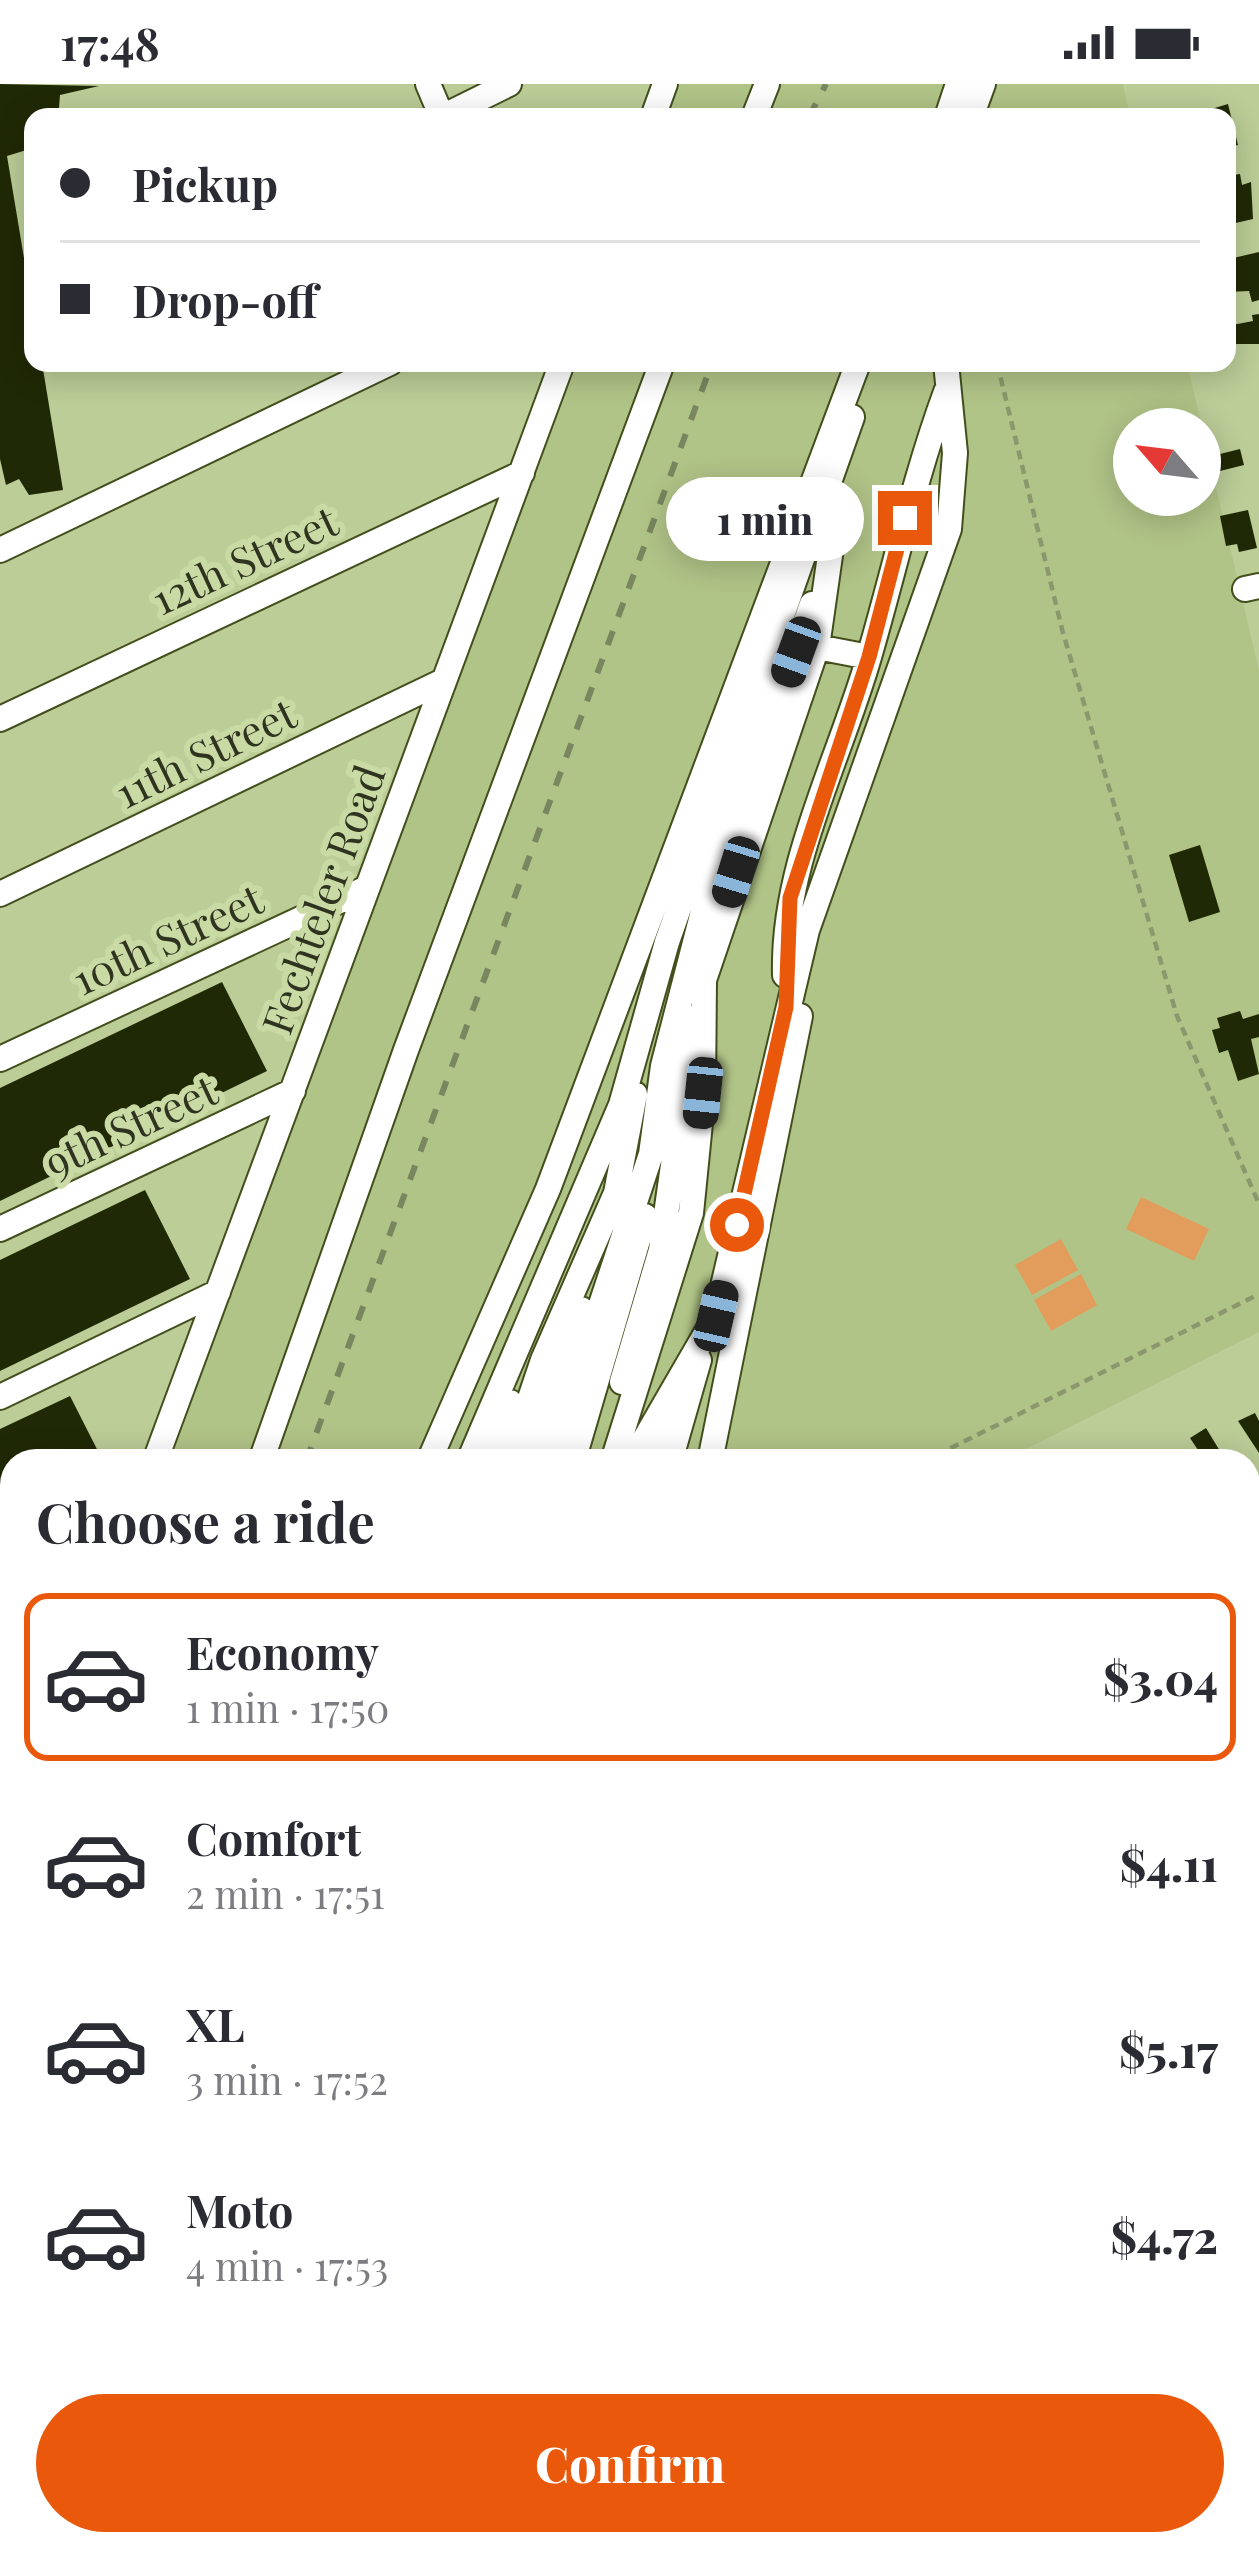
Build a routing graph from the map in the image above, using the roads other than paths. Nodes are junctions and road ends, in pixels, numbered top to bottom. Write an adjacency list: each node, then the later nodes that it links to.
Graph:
1 (509, 84): 2 (street)
2 (460, 108)
3 (371, 372): 14 (street)
4 (559, 372): 12 (street, Fechteler Road)
5 (659, 372): 34 (street)
6 (860, 372): 35 (street)
7 (861, 372): 11 (street)
8 (950, 372): 16 (street)
9 (950, 372): 22 (street)
10 (950, 372): 47 (street)
11 (851, 419): 13 (street); 23 (street)
12 (522, 473): 17 (street, Fechteler Road); 18 (street, 12th Street)
13 (831, 544): 15 (street); 27 (street)
14 (0, 550)
15 (817, 647): 16 (street); 21 (street)
16 (869, 657): 22 (street)
17 (443, 681): 19 (street, Fechteler Road); 20 (street, 11th Street)
18 (0, 718)
19 (367, 888): 24 (street, 10th Street); 25 (street, Fechteler Road)
20 (0, 894)
21 (704, 980): 42 (street); 43 (street)
22 (786, 1007): 30 (street)
23 (640, 1050): 26 (street); 36 (street)
24 (0, 1059)
25 (293, 1091): 28 (street, 9th Street); 29 (street, Fechteler Road)
26 (631, 1125): 37 (street); 38 (street)
27 (650, 1154): 39 (street); 40 (street); 41 (street)
28 (0, 1229)
29 (218, 1292): 32 (street); 33 (street, Fechteler Road)
30 (707, 1331): 31 (street); 46 (street)
31 (672, 1387): 44 (street); 45 (street)
32 (0, 1397)
33 (159, 1449)
34 (265, 1449)
35 (434, 1449)
36 (474, 1449)
37 (493, 1449)
38 (512, 1449)
39 (531, 1449)
40 (553, 1449)
41 (577, 1449)
42 (600, 1449)
43 (617, 1449)
44 (638, 1449)
45 (654, 1449)
46 (673, 1449)
47 (708, 1449)

